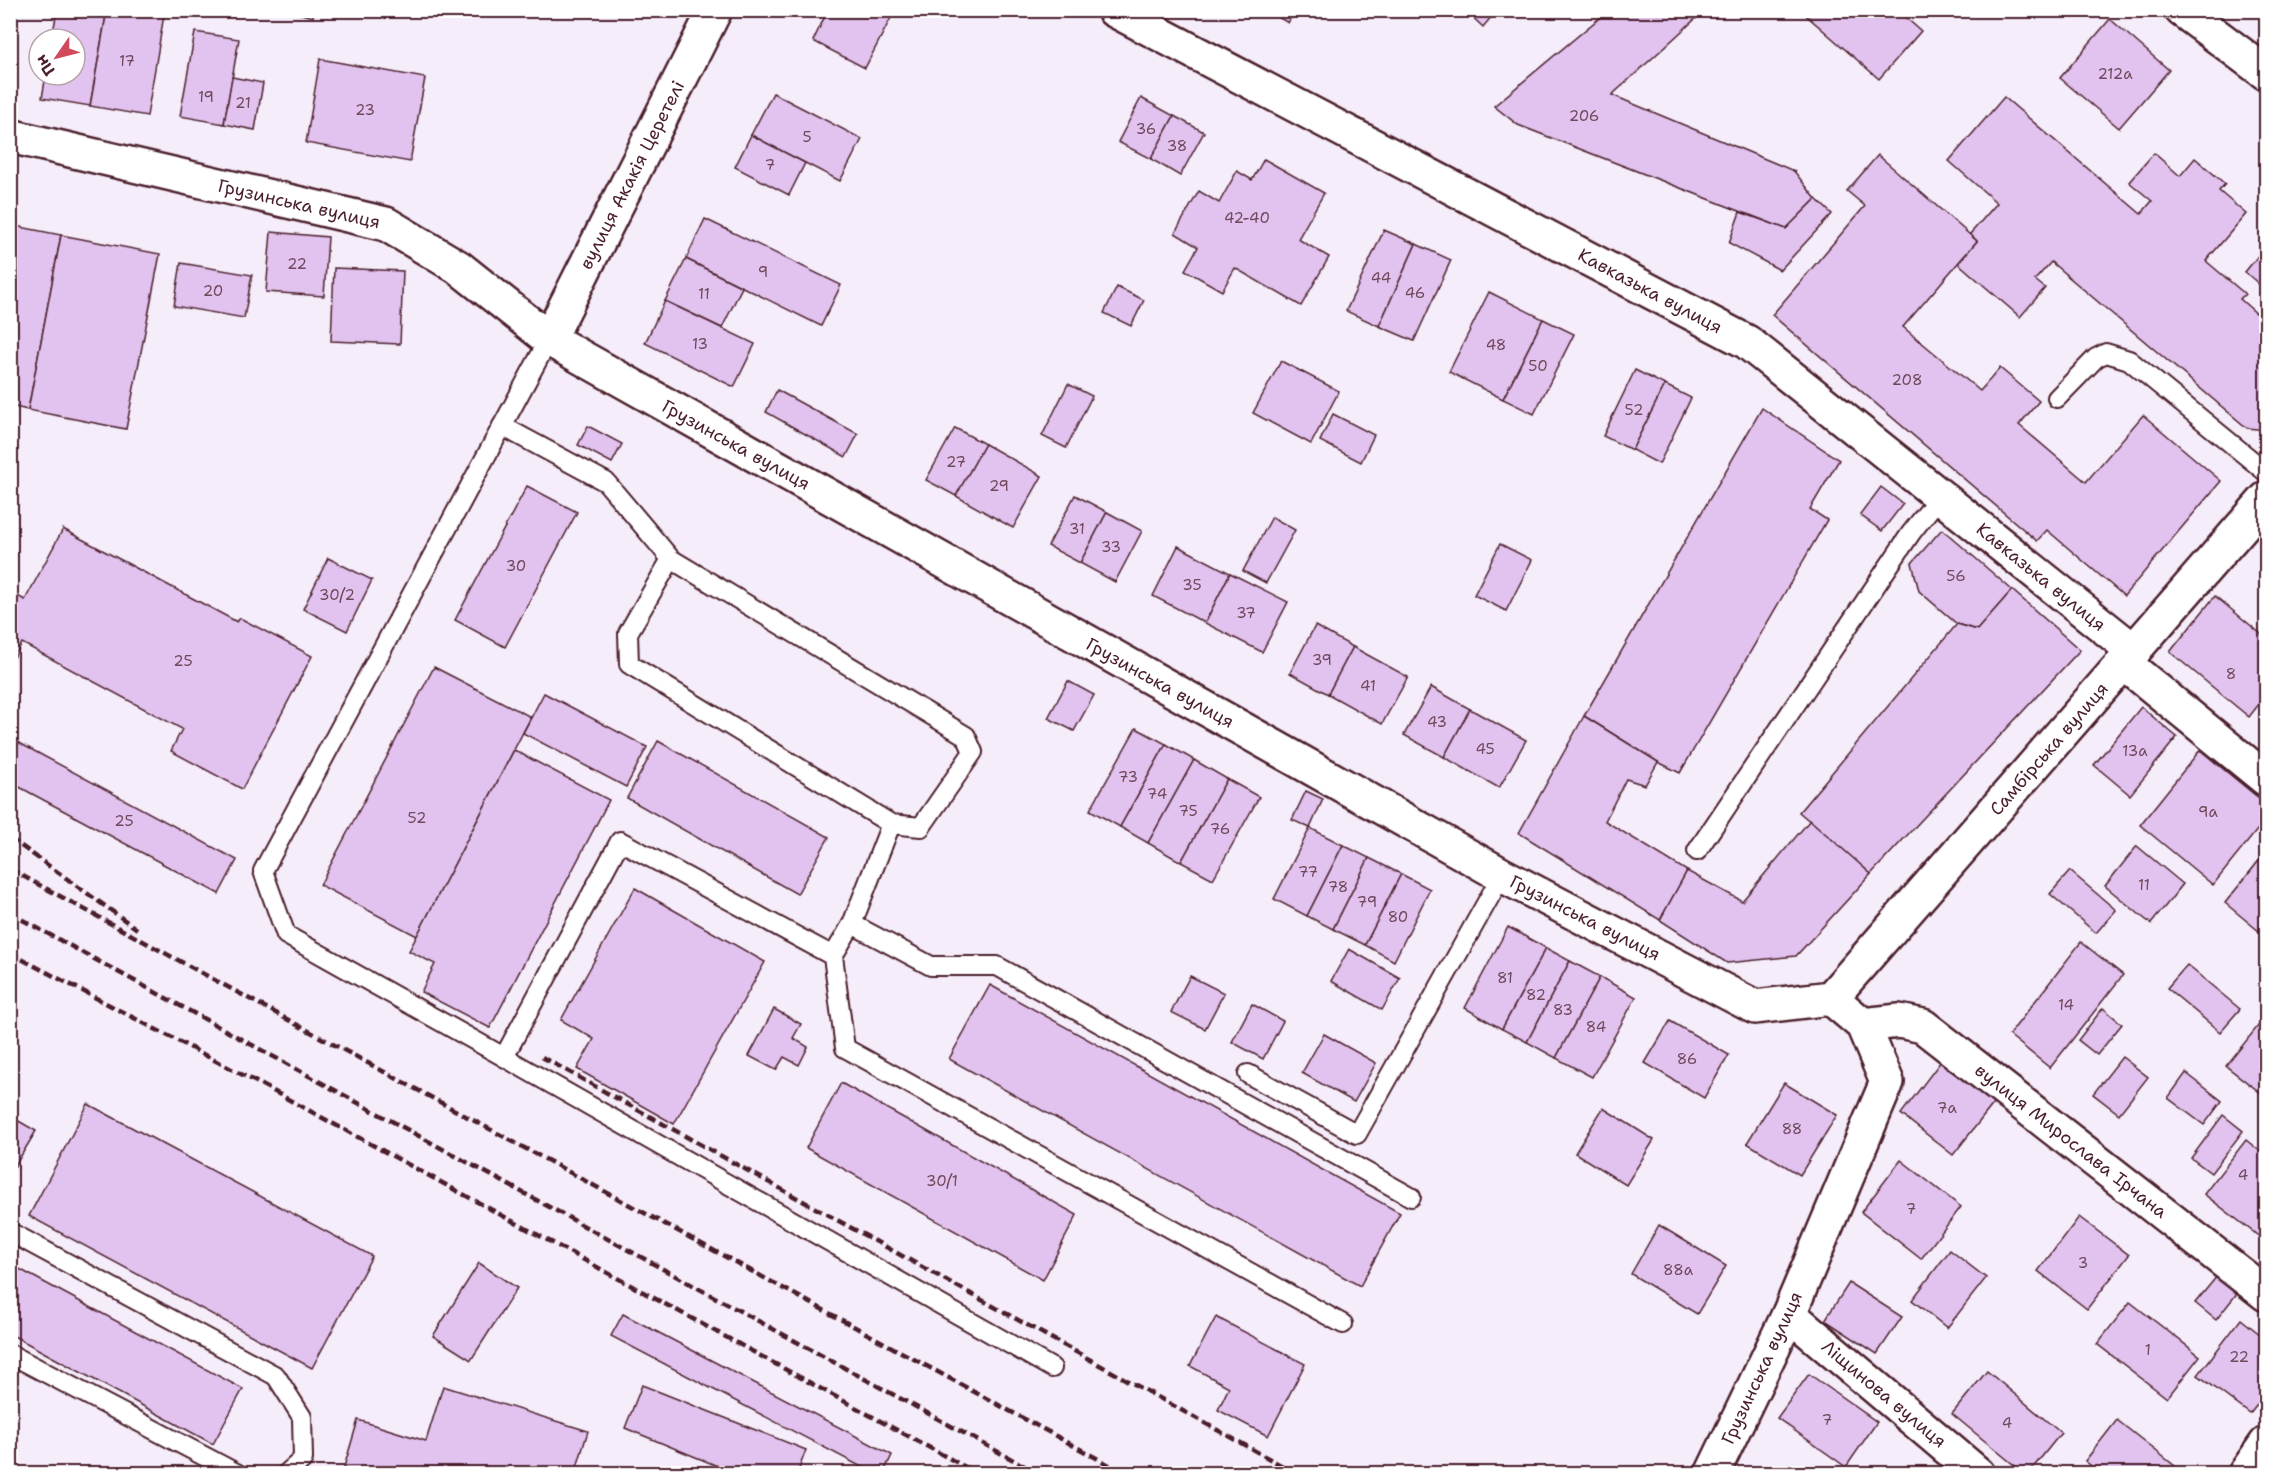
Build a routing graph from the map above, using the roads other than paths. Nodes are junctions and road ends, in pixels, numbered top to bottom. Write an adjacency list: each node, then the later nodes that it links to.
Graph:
1 (715, 10): 6 (street, вулиця Акакія Церетелі)
2 (1114, 10): 10 (street, Кавказька вулиця)
3 (2182, 10): 4 (street)
4 (2266, 73)
5 (10, 136): 6 (street, Грузинська вулиця)
6 (549, 339): 8 (lane); 17 (street, Грузинська вулиця)
7 (2057, 398): 9 (lane)
8 (502, 426): 12 (lane); 22 (lane)
9 (2266, 472)
10 (1940, 496): 13 (street, Кавказька вулиця); 16 (lane)
11 (2266, 499): 13 (street, Самбірська вулиця)
12 (671, 559): 15 (lane); 15 (lane)
13 (2129, 657): 14 (street, Кавказька вулиця); 20 (street, Самбірська вулиця)
14 (2266, 779)
15 (891, 824): 18 (lane)
16 (1697, 851)
17 (1502, 875): 20 (street, Грузинська вулиця); 23 (lane)
18 (852, 924): 19 (lane); 24 (lane)
19 (833, 956): 22 (lane); 28 (lane)
20 (1831, 998): 21 (street, Грузинська вулиця)
21 (1863, 1025): 26 (street, вулиця Мирослава Ірчана); 27 (street, Грузинська вулиця)
22 (504, 1057): 30 (lane)
23 (1248, 1074)
24 (1411, 1197)
25 (10, 1232): 33 (lane)
26 (2266, 1294)
27 (1789, 1314): 34 (street, Грузинська вулиця); 35 (street, Ліщинова вулиця)
28 (1343, 1324)
29 (10, 1354): 32 (lane)
30 (1052, 1368)
31 (2266, 1444): 36 (street)
32 (238, 1473)
33 (286, 1473)
34 (1712, 1473)
35 (1978, 1473)
36 (2245, 1473)

